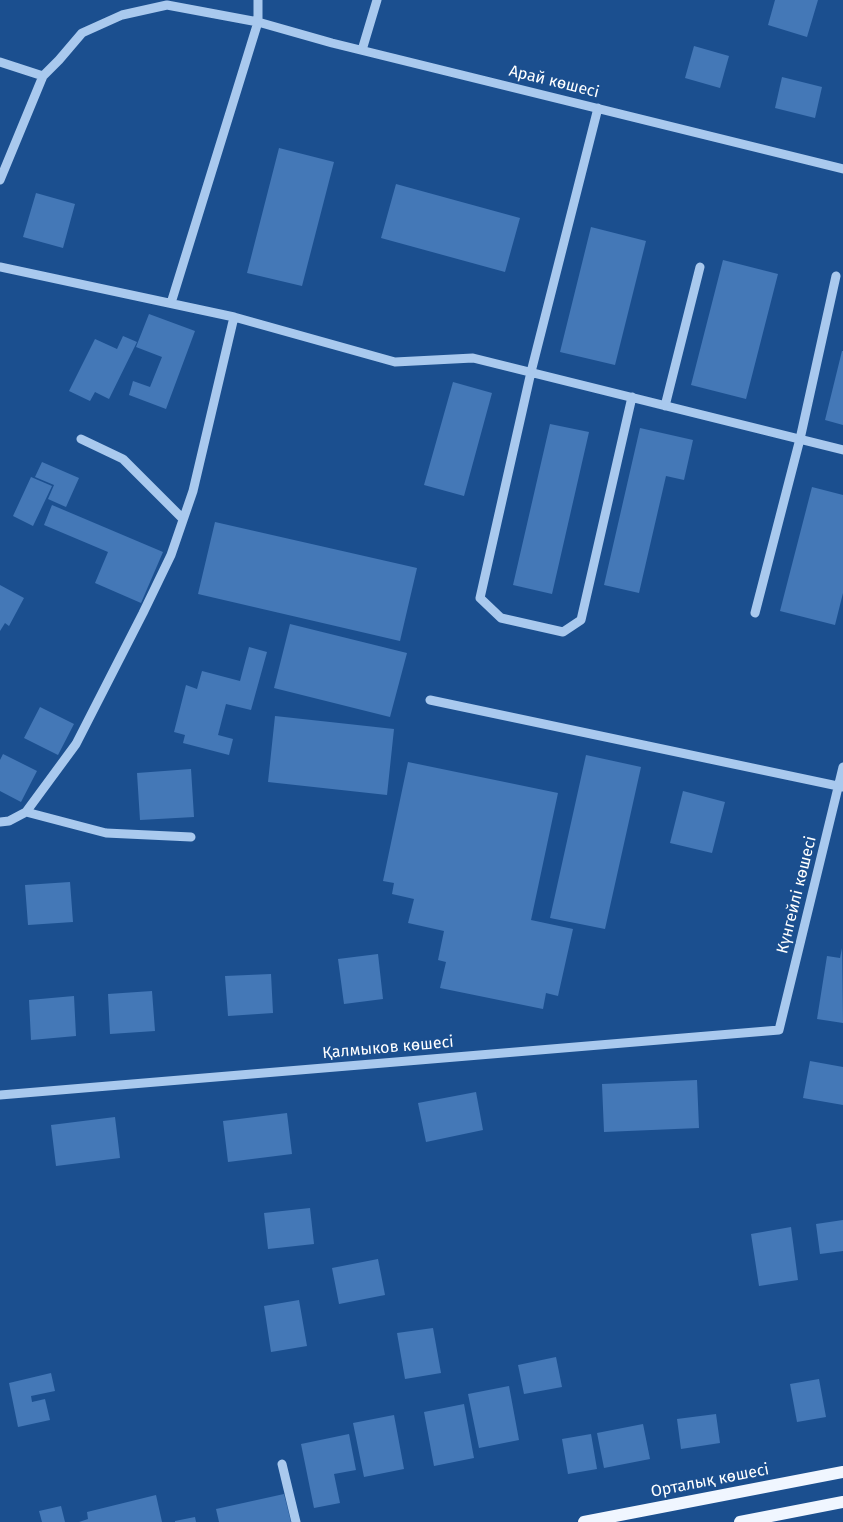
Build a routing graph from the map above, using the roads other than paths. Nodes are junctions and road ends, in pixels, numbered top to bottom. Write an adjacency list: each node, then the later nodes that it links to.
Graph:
1 (258, 0): 3 (street)
2 (377, 0): 4 (street)
3 (258, 22): 4 (street, Арай көшесі); 6 (street, Арай көшесі); 13 (street)
4 (362, 50): 7 (street, Арай көшесі)
5 (0, 62): 6 (street)
6 (43, 76): 9 (street)
7 (598, 108): 8 (street, Арай көшесі); 15 (street)
8 (843, 169)
9 (0, 180)
10 (0, 267): 13 (street)
11 (700, 267): 17 (street)
12 (836, 276): 19 (street)
13 (171, 304): 14 (street)
14 (234, 317): 15 (street); 21 (street)
15 (531, 372): 16 (street); 16 (street)
16 (632, 397): 17 (street)
17 (665, 406): 19 (street)
18 (82, 439): 21 (street)
19 (800, 439): 20 (street); 22 (street)
20 (843, 450)
21 (183, 519): 26 (street)
22 (755, 613)
23 (430, 700): 25 (street)
24 (843, 767): 25 (street, Күнгейлі көшесі)
25 (841, 786): 29 (street, Күнгейлі көшесі)
26 (26, 812): 27 (street); 28 (street)
27 (0, 822)
28 (191, 837)
29 (779, 1030): 30 (street, Қалмыков көшесі)
30 (0, 1095)
31 (282, 1464): 34 (street)
32 (843, 1472): 35 (main road, Орталық көшесі)
33 (843, 1502): 36 (main road)
34 (296, 1522)
35 (584, 1522)
36 (740, 1522)

